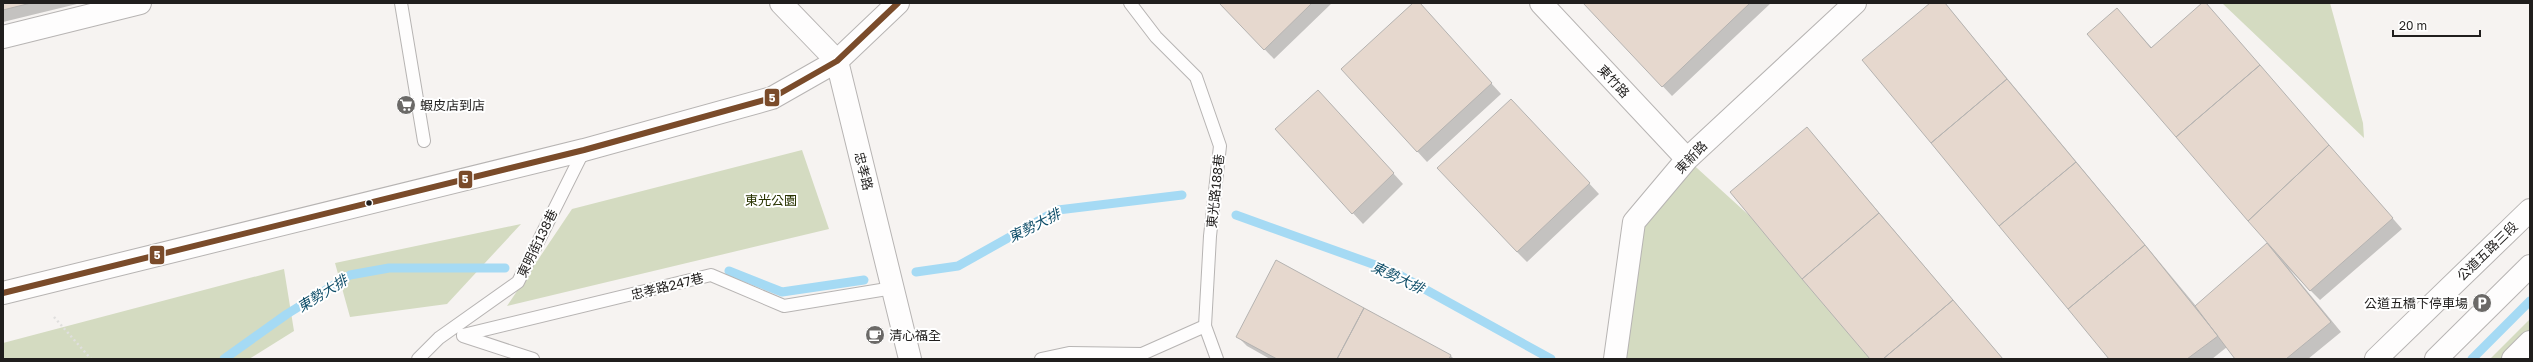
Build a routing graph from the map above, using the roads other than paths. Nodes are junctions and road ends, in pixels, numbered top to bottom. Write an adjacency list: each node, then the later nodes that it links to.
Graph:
1 (140, 3): 8 (street)
2 (401, 3): 10 (lane)
3 (781, 3): 9 (street, 忠孝路)
4 (898, 3): 9 (street)
5 (1130, 3): 17 (lane, 東光路188巷)
6 (1541, 3): 12 (street, 東竹路)
7 (1855, 3): 12 (street, 東新路)
8 (3, 37)
9 (837, 62): 11 (street); 15 (street, 忠孝路)
10 (424, 141)
11 (584, 150): 16 (street); 18 (lane, 東明街138巷)
12 (1687, 159): 21 (street, 東新路)
13 (2530, 210): 27 (street, 公道五路三段)
14 (2530, 266): 28 (street)
15 (893, 288): 19 (lane, 忠孝路247巷); 24 (street, 忠孝路)
16 (3, 293)
17 (1205, 326): 25 (lane); 26 (lane, 東光路188巷)
18 (449, 331): 19 (lane); 22 (lane, 東明街138巷)
19 (463, 336): 23 (lane)
20 (2530, 342): 29 (street)
21 (1615, 354)
22 (418, 359)
23 (533, 359)
24 (910, 359)
25 (1041, 359)
26 (1217, 359)
27 (2376, 359)
28 (2436, 359)
29 (2513, 359)

